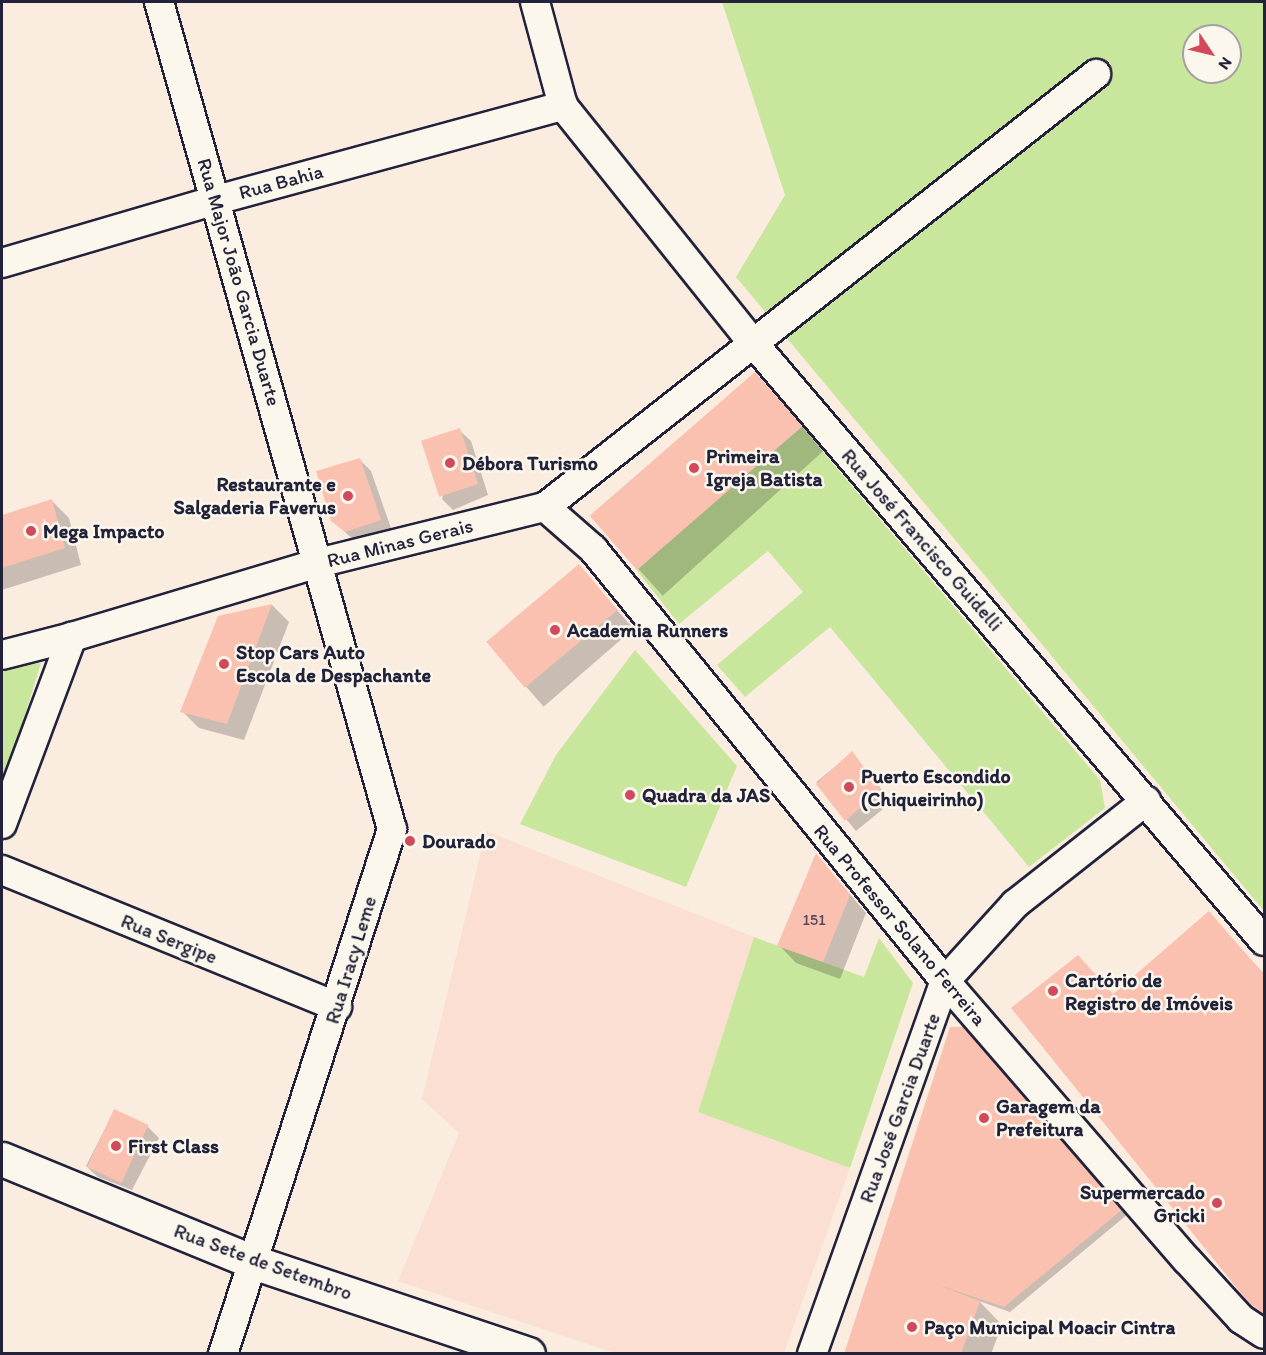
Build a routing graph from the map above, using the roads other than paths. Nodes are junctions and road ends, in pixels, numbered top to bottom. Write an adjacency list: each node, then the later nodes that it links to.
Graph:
1 (159, 2): 5 (street, Rua Major João Garcia Duarte)
2 (535, 2): 4 (street, Rua José Francisco Guidelli)
3 (1096, 74): 7 (street, Rua Minas Gerais)
4 (562, 106): 5 (street, Rua Bahia); 7 (street, Rua José Francisco Guidelli)
5 (216, 200): 6 (street, Rua Bahia); 9 (street, Rua Major João Garcia Duarte)
6 (2, 263)
7 (754, 344): 8 (street, Rua Minas Gerais); 12 (street, Rua José Francisco Guidelli)
8 (545, 507): 9 (street, Rua Minas Gerais); 16 (street, Rua Professor Solano Ferreira)
9 (318, 563): 10 (street, Rua Minas Gerais); 17 (street, Rua Iracy Leme)
10 (72, 637): 11 (street, Rua Minas Gerais); 13 (street)
11 (2, 655)
12 (1146, 801): 15 (street, Rua José Francisco Guidelli); 16 (street, Rua José Garcia Duarte)
13 (2, 824)
14 (2, 870): 17 (street, Rua Sergipe)
15 (1264, 941)
16 (945, 981): 20 (street, Rua Professor Solano Ferreira); 23 (street, Rua José Garcia Duarte)
17 (337, 1007): 19 (street, Rua Iracy Leme)
18 (2, 1159): 19 (main road, Rua Sete de Setembro)
19 (253, 1262): 21 (street, Rua Iracy Leme); 22 (main road, Rua Sete de Setembro)
20 (1264, 1334)
21 (223, 1353)
22 (528, 1353)
23 (812, 1353)

